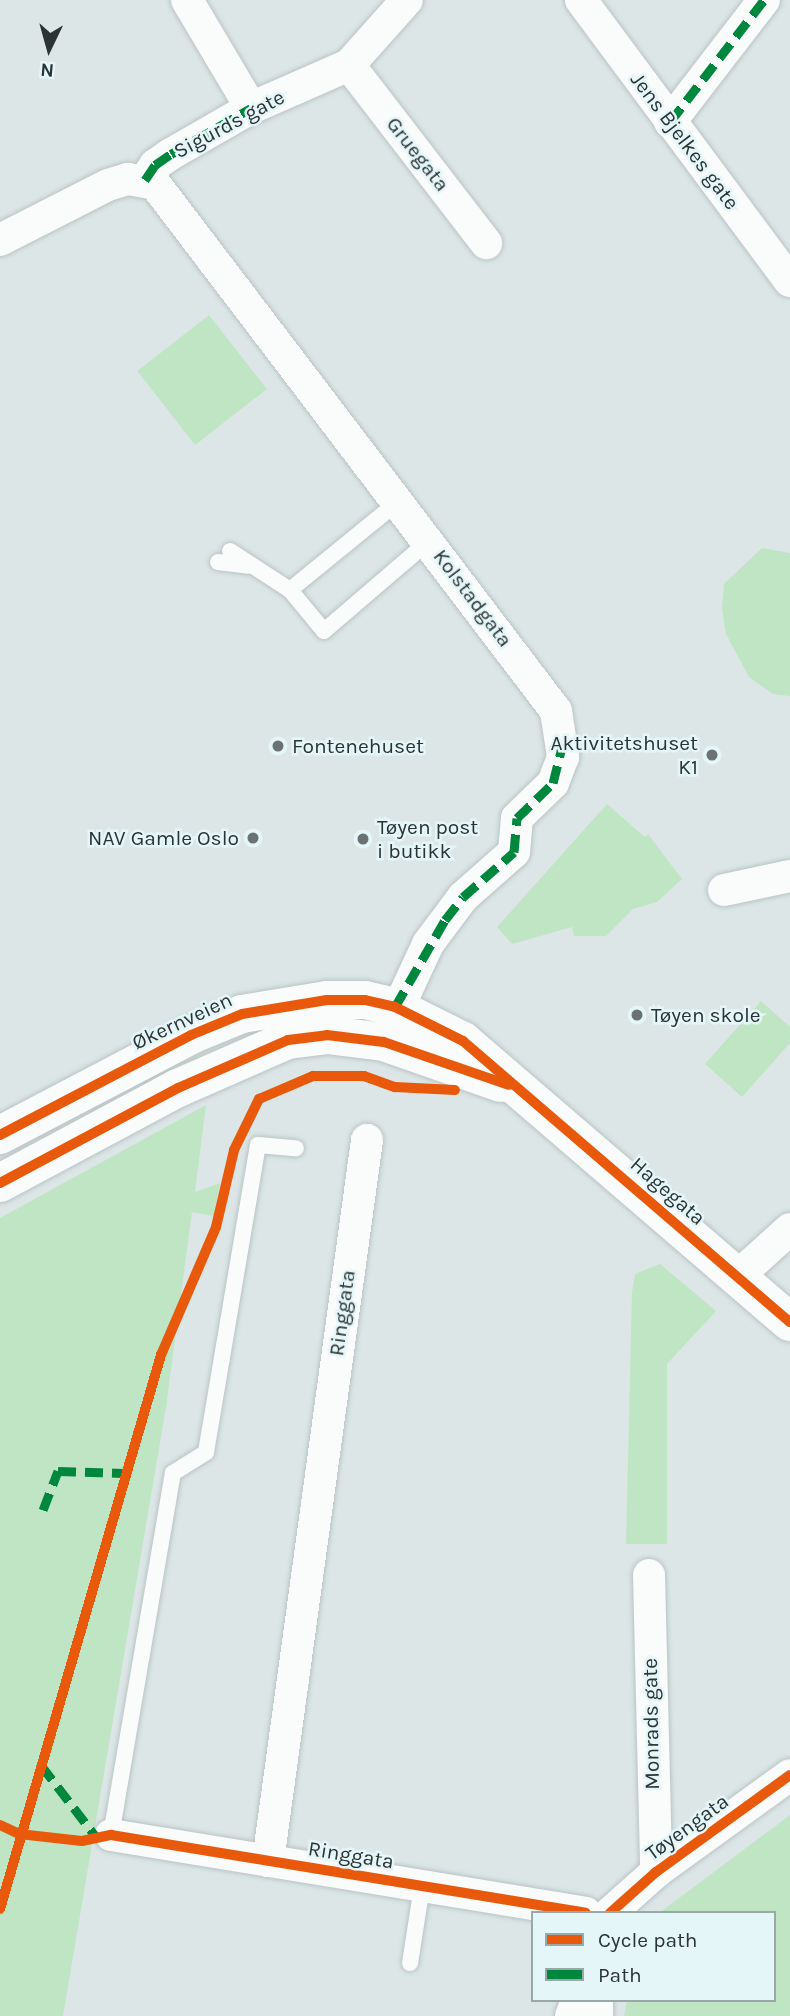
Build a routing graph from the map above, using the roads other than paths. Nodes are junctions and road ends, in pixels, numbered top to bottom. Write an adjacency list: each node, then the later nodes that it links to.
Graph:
1 (187, 0): 6 (street)
2 (407, 0): 5 (street, Sigurds gate)
3 (581, 0): 7 (street, Jens Bjelkes gate)
4 (764, 0): 7 (street)
5 (349, 65): 6 (street, Sigurds gate); 10 (street, Gruegata)
6 (251, 108): 8 (street, Sigurds gate)
7 (670, 122): 11 (street, Jens Bjelkes gate)
8 (145, 180): 9 (street); 12 (street, Kolstadgata)
9 (0, 240)
10 (486, 243)
11 (790, 281)
12 (399, 501): 13 (street, Kolstadgata); 15 (lane)
13 (429, 541): 15 (lane); 18 (street, Kolstadgata)
14 (224, 557): 15 (lane)
15 (290, 590)
16 (790, 876): 17 (street)
17 (724, 890)
18 (390, 1025): 19 (main road, Økernveien); 22 (main road); 24 (main road, Hagegata)
19 (0, 1135)
20 (367, 1140): 29 (street, Ringgata)
21 (296, 1148): 28 (lane)
22 (0, 1183)
23 (790, 1228): 24 (street)
24 (738, 1276): 25 (main road, Hagegata)
25 (790, 1322)
26 (649, 1576): 30 (street, Monrads gate)
27 (790, 1775): 30 (street, Tøyengata)
28 (111, 1835): 29 (street, Ringgata)
29 (268, 1861): 31 (street, Ringgata)
30 (656, 1872): 33 (street, Tøyengata)
31 (422, 1886): 32 (street, Ringgata); 34 (lane)
32 (574, 1911)
33 (612, 1911)
34 (411, 1963)

